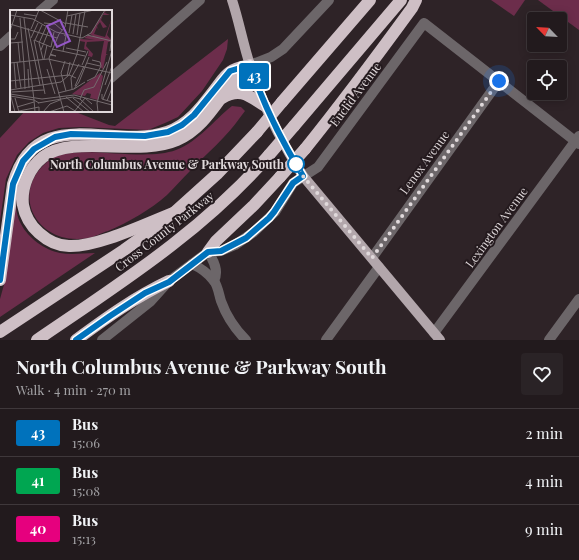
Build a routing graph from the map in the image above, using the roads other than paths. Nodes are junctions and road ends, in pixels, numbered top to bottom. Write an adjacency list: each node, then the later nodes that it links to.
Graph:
1 (53, 0): 8 (street)
2 (200, 0): 12 (street)
3 (232, 0): 11 (main road)
4 (329, 0): 11 (street)
5 (370, 0): 18 (highway, Cross County Parkway, bridge)
6 (402, 0): 30 (highway, Cross County Parkway, bridge)
7 (416, 0): 19 (highway, bridge)
8 (41, 10)
9 (10, 37): 10 (street)
10 (0, 46)
11 (250, 65): 14 (highway); 15 (main road); 23 (highway)
12 (112, 77)
13 (499, 81): 16 (street); 17 (street, Euclid Avenue); 20 (street, Lenox Avenue)
14 (222, 98): 15 (highway); 18 (highway)
15 (265, 106): 17 (main road)
16 (578, 141): 28 (street, Lexington Avenue)
17 (303, 176): 19 (street, Euclid Avenue); 20 (main road)
18 (178, 211): 27 (highway, Cross County Parkway)
19 (208, 252): 21 (street); 24 (street)
20 (372, 258): 22 (main road)
21 (192, 264): 24 (street); 25 (street)
22 (379, 267): 28 (main road); 33 (street)
23 (0, 280)
24 (214, 281): 32 (street)
25 (169, 282): 29 (street); 31 (highway)
26 (579, 299): 34 (street)
27 (0, 332)
28 (437, 337)
29 (106, 339)
30 (37, 340)
31 (76, 340)
32 (246, 340)
33 (326, 340)
34 (549, 340)

